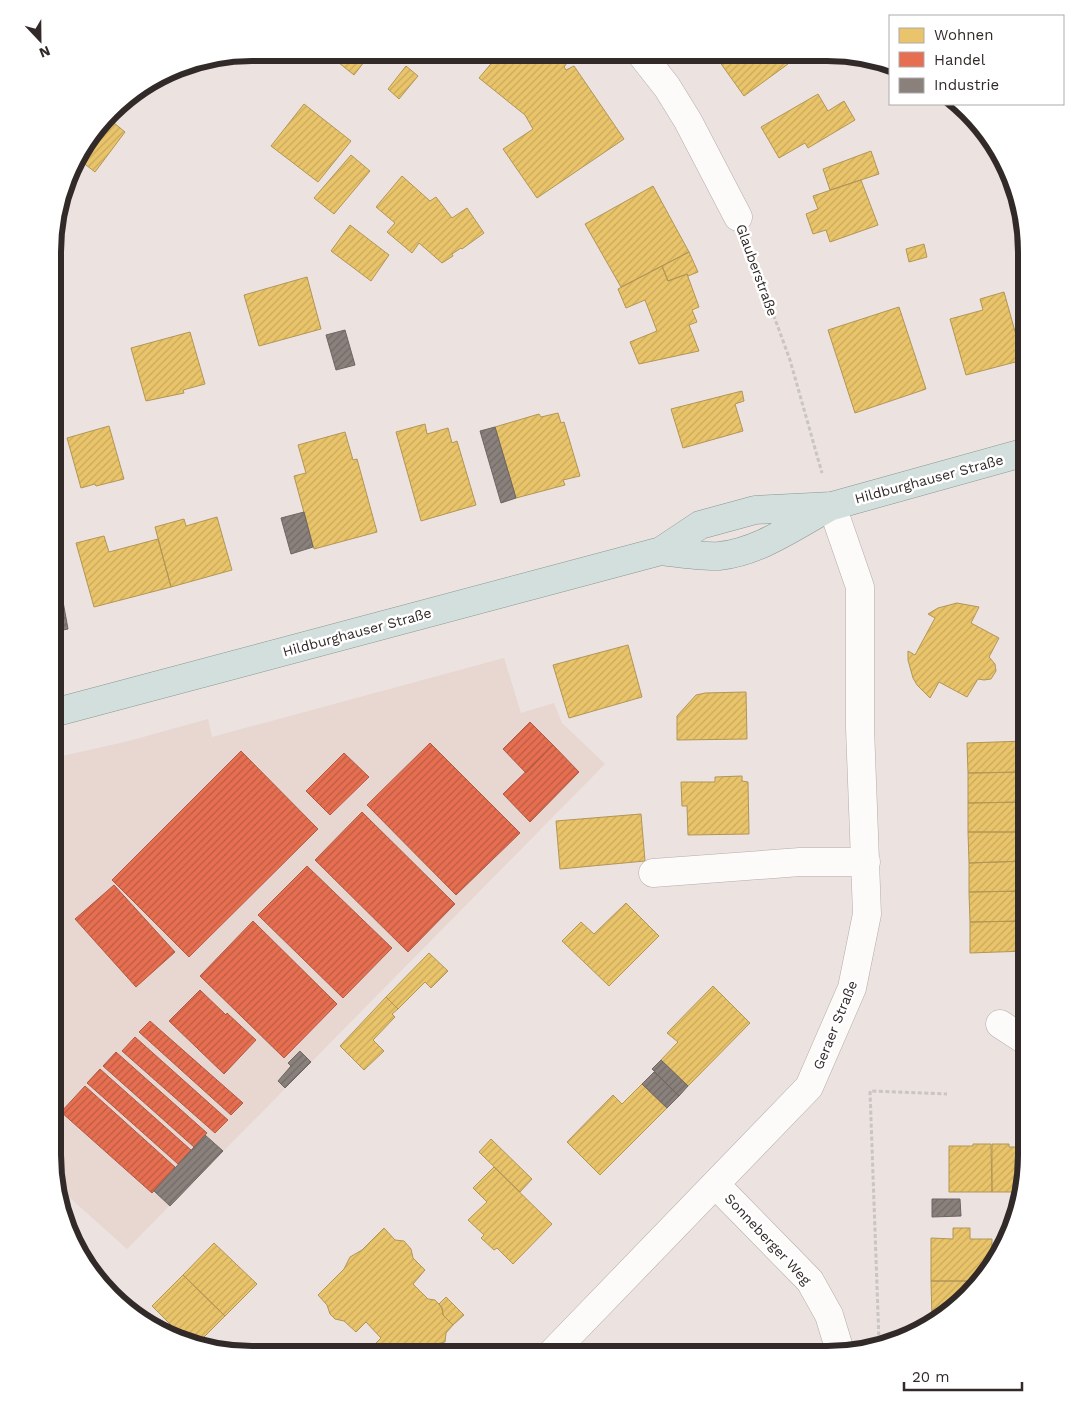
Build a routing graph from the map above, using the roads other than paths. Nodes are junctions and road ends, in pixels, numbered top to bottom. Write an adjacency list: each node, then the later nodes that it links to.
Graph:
1 (647, 61): 2 (street, Glauberstraße)
2 (738, 217)
3 (1018, 454): 4 (main road, Hildburghauser Straße)
4 (832, 506): 5 (main road, Hildburghauser Straße); 5 (main road, Hildburghauser Straße); 7 (street, Geraer Straße)
5 (661, 551): 6 (main road, Hildburghauser Straße)
6 (61, 711)
7 (866, 862): 8 (street); 11 (street, Geraer Straße)
8 (653, 873)
9 (1000, 1024): 10 (street)
10 (1018, 1035)
11 (716, 1185): 12 (street, Sonneberger Weg); 13 (street, Geraer Straße)
12 (838, 1345)
13 (559, 1346)

